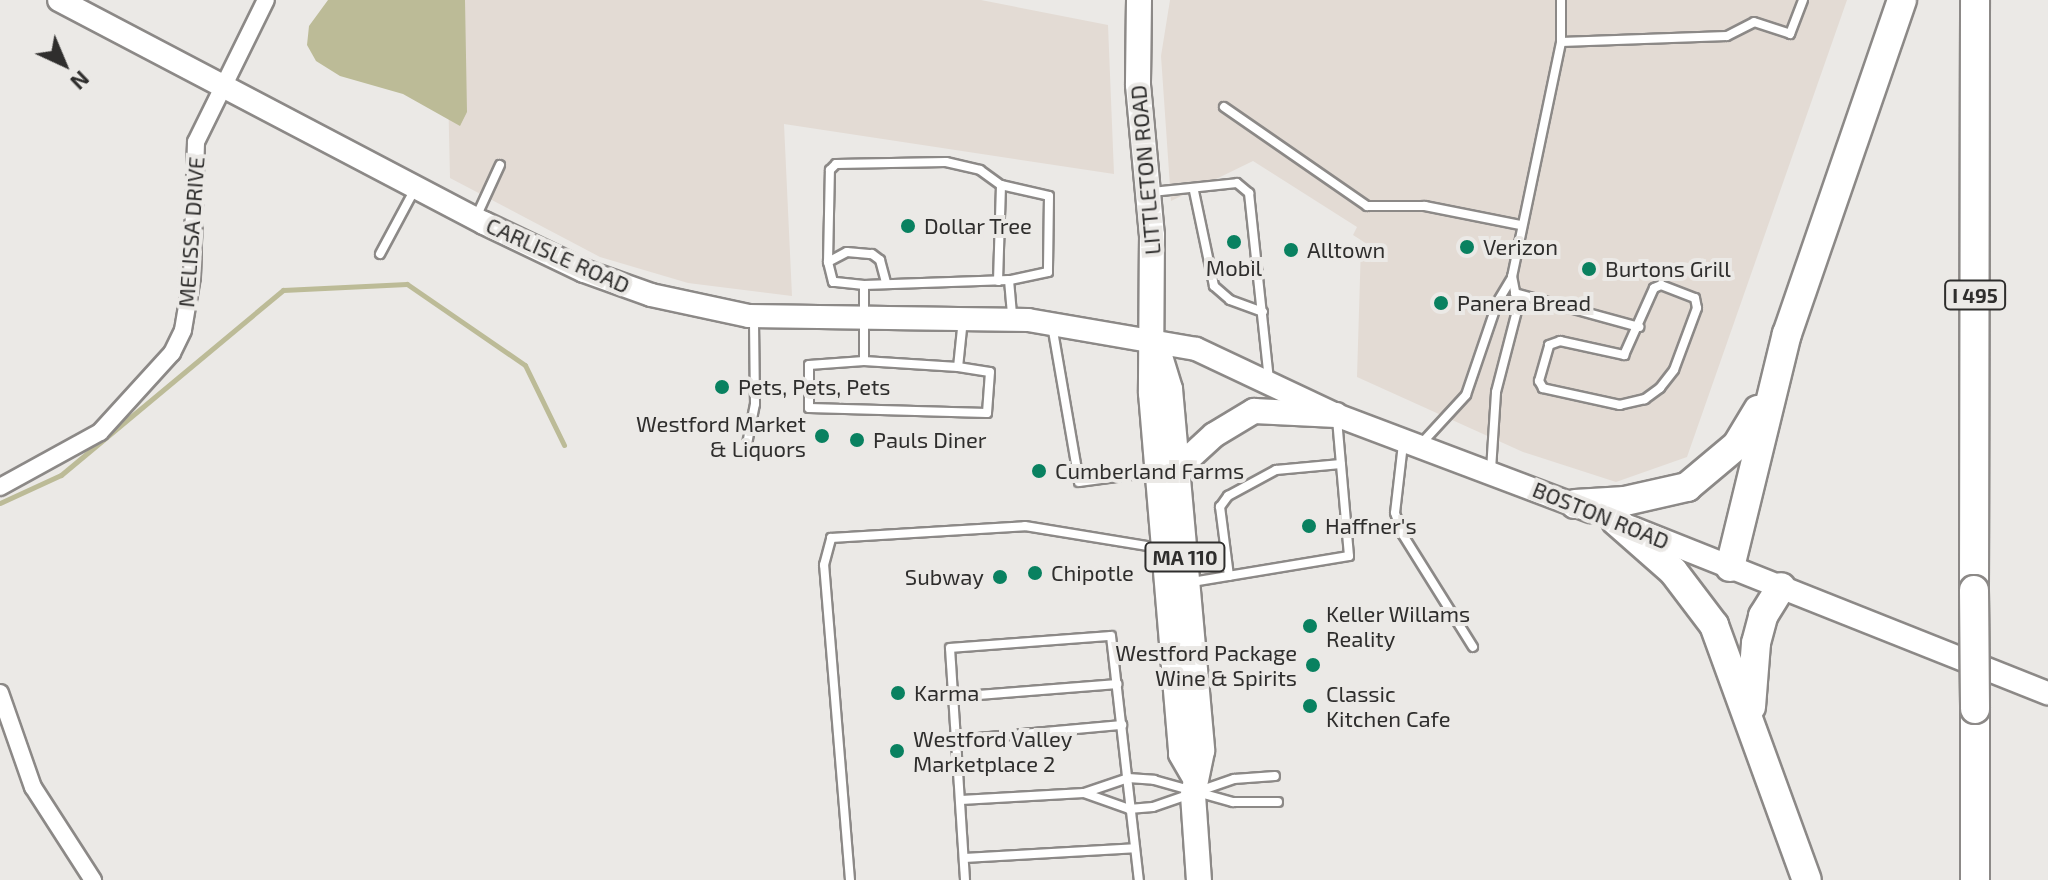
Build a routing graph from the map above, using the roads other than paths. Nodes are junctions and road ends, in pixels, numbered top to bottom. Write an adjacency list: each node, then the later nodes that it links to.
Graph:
1 (59, 0): 9 (main road, CARLISLE ROAD)
2 (266, 0): 9 (street, MELISSA DRIVE)
3 (1561, 0): 8 (lane)
4 (1803, 0): 8 (lane)
5 (1902, 0): 35 (highway)
6 (1975, 0): 75 (highway, I 495, bridge)
7 (1134, 1): 15 (main road, LITTLETON ROAD / MA 110)
8 (1561, 42): 17 (lane)
9 (222, 83): 13 (main road, CARLISLE ROAD); 44 (street, MELISSA DRIVE)
10 (1224, 107): 17 (lane)
11 (500, 165): 16 (lane)
12 (1001, 185): 19 (lane); 21 (lane); 22 (lane)
13 (416, 187): 16 (main road, CARLISLE ROAD); 18 (lane)
14 (1194, 191): 15 (lane); 26 (lane); 26 (lane)
15 (1148, 193): 33 (main road, LITTLETON ROAD / MA 110)
16 (476, 219): 27 (main road, CARLISLE ROAD)
17 (1520, 225): 20 (lane)
18 (380, 254)
19 (828, 262): 23 (lane); 24 (lane)
20 (1512, 277): 25 (lane); 39 (lane)
21 (1009, 280): 22 (lane); 30 (lane)
22 (998, 281): 23 (lane)
23 (886, 282): 24 (lane)
24 (864, 285): 29 (lane)
25 (1515, 293): 32 (lane); 43 (lane)
26 (1263, 312): 37 (lane)
27 (754, 316): 29 (main road, CARLISLE ROAD); 40 (lane)
28 (963, 318): 29 (main road, CARLISLE ROAD); 30 (main road, CARLISLE ROAD); 36 (lane)
29 (864, 319): 34 (lane)
30 (1013, 320): 31 (main road, CARLISLE ROAD)
31 (1052, 323): 33 (main road, CARLISLE ROAD); 42 (lane)
32 (1639, 327): 32 (lane)
33 (1155, 340): 37 (main road, BOSTON ROAD); 42 (main road, LITTLETON ROAD / MA 110)
34 (864, 361): 36 (lane); 36 (lane)
35 (1780, 363): 45 (highway); 48 (highway)
36 (958, 367)
37 (1270, 386): 38 (main road, BOSTON ROAD)
38 (1336, 415): 39 (main road, BOSTON ROAD); 41 (lane); 42 (main road)
39 (1411, 442): 43 (main road, BOSTON ROAD); 52 (lane)
40 (747, 444)
41 (1341, 464): 49 (lane); 49 (lane)
42 (1167, 470): 47 (main road, LITTLETON ROAD / MA 110); 50 (main road, LITTLETON ROAD / MA 110)
43 (1491, 470): 45 (main road, BOSTON ROAD)
44 (0, 487)
45 (1575, 504): 46 (main road, BOSTON ROAD)
46 (1616, 521): 48 (main road, BOSTON ROAD); 57 (highway)
47 (1164, 549): 62 (main road, LITTLETON ROAD / MA 110); 70 (lane)
48 (1730, 567): 51 (main road, BOSTON ROAD)
49 (1229, 576): 50 (lane)
50 (1187, 583): 62 (main road, LITTLETON ROAD / MA 110)
51 (1781, 587): 55 (main road, BOSTON ROAD); 57 (highway)
52 (1473, 647)
53 (1117, 684): 56 (lane); 56 (lane); 58 (lane)
54 (0, 693): 69 (street)
55 (2048, 693)
56 (953, 697): 59 (lane)
57 (1750, 719): 74 (highway)
58 (1122, 725): 59 (lane); 61 (lane)
59 (956, 740): 64 (lane)
60 (1275, 776): 62 (lane)
61 (1128, 778): 62 (lane); 63 (lane); 66 (lane)
62 (1193, 785): 65 (lane); 66 (lane); 73 (main road, LITTLETON ROAD / MA 110)
63 (1084, 793): 64 (lane); 66 (lane)
64 (961, 800): 68 (lane)
65 (1278, 802)
66 (1129, 809): 67 (lane)
67 (1135, 848): 68 (lane); 72 (lane)
68 (964, 858): 71 (lane)
69 (93, 880)
70 (850, 880)
71 (965, 880)
72 (1139, 880)
73 (1199, 880)
74 (1807, 880)
75 (1975, 880)

